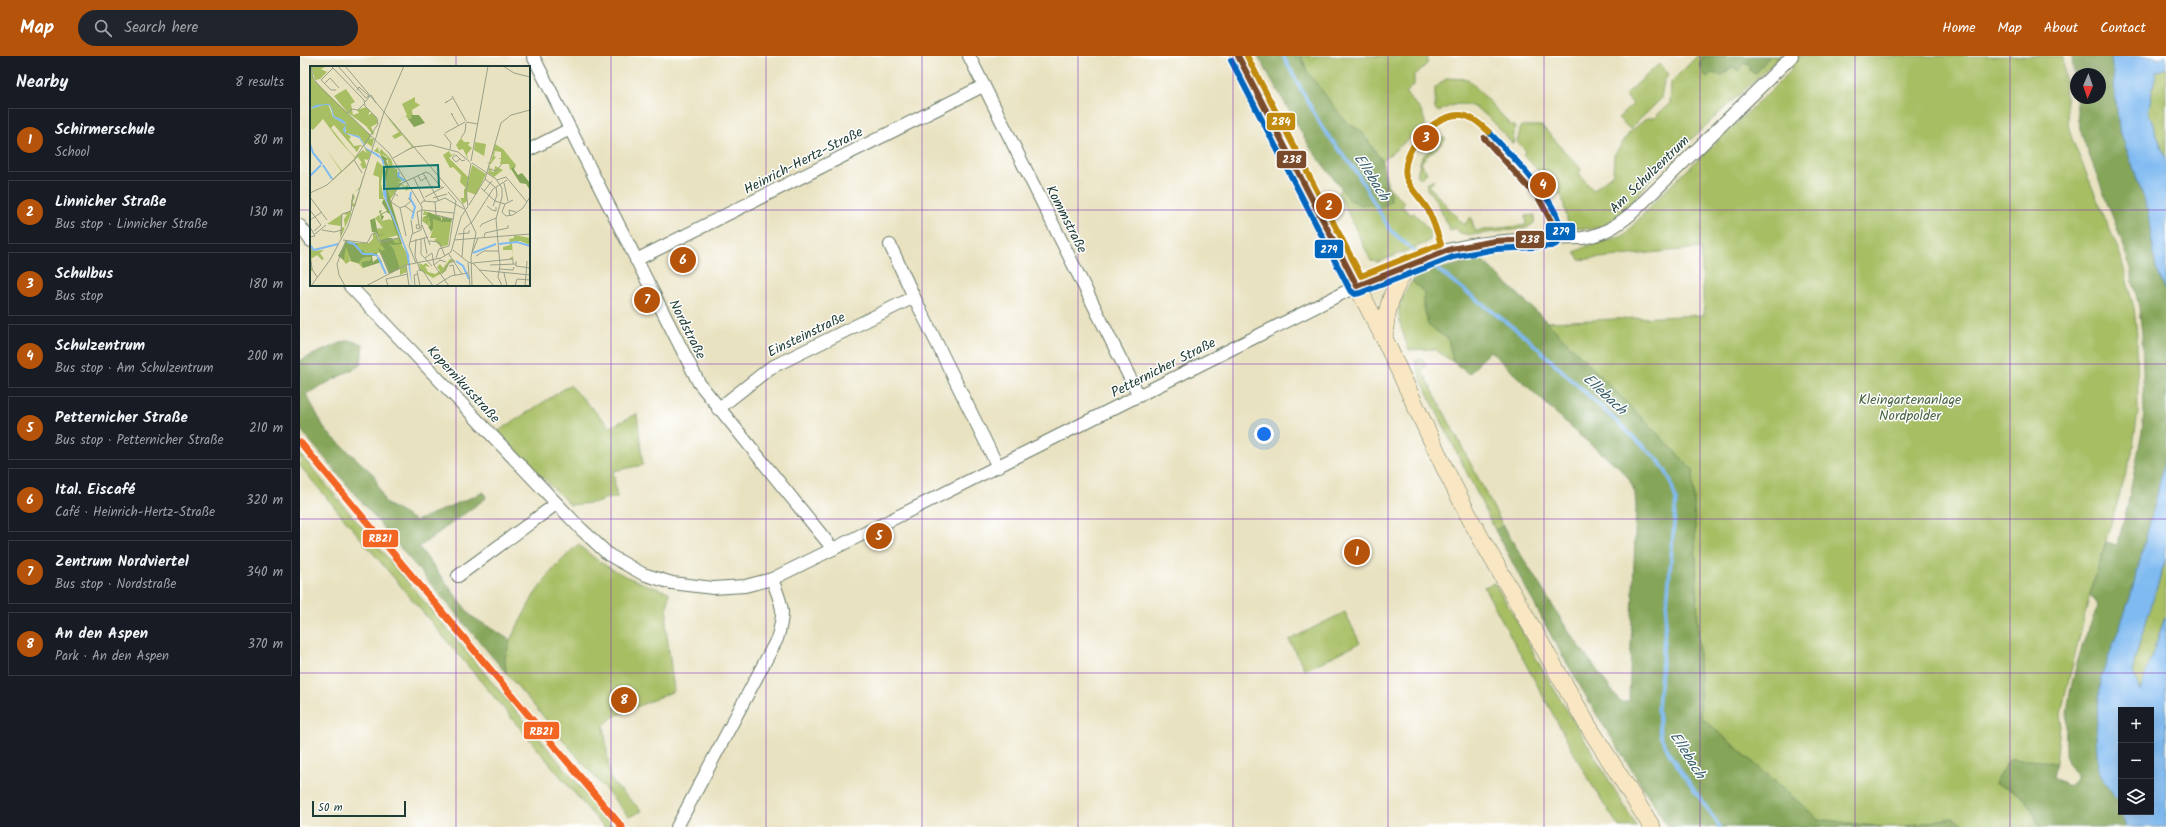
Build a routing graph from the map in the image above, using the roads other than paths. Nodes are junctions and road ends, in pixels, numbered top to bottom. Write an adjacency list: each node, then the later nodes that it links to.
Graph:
1 (533, 56): 6 (street, Nordstraße)
2 (969, 56): 5 (street, Kommstraße)
3 (1238, 56): 14 (main road)
4 (1792, 56): 12 (street, Am Schulzentrum)
5 (983, 86): 11 (street, Heinrich-Hertz-Straße); 17 (street, Kommstraße)
6 (570, 129): 7 (street); 11 (street, Nordstraße)
7 (530, 149)
8 (300, 226): 9 (street)
9 (310, 240)
10 (890, 245): 15 (street)
11 (636, 260): 18 (street, Nordstraße)
12 (1412, 263): 14 (street, Am Schulzentrum); 16 (main road)
13 (350, 286): 20 (street, Kopernikusstraße)
14 (1357, 286): 16 (main road); 17 (street, Petternicher Straße)
15 (914, 297): 18 (street, Einsteinstraße); 19 (street)
16 (1384, 338): 25 (main road)
17 (1139, 396): 19 (street, Petternicher Straße)
18 (718, 409): 21 (street, Nordstraße)
19 (998, 467): 21 (street, Petternicher Straße)
20 (556, 504): 22 (street); 23 (street, Kopernikusstraße)
21 (833, 549): 23 (street, Kopernikusstraße)
22 (458, 576)
23 (772, 579): 24 (street)
24 (677, 827)
25 (1652, 827)

